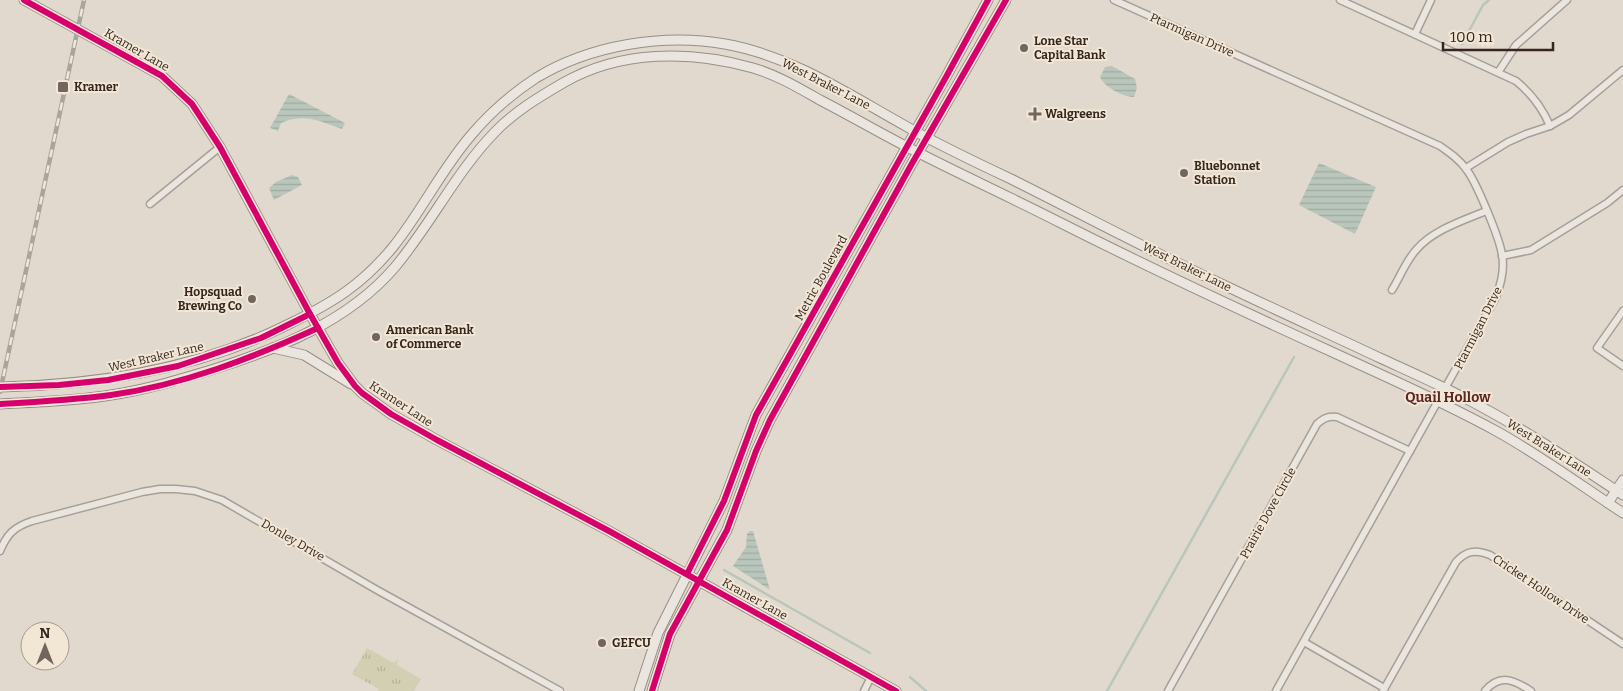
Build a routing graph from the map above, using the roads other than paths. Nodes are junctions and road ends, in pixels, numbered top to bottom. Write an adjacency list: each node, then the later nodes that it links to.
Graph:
1 (24, 0): 18 (main road, Kramer Lane)
2 (988, 0): 16 (main road, Metric Boulevard)
3 (1006, 0): 17 (main road, Metric Boulevard)
4 (1114, 0): 21 (street, Ptarmigan Drive)
5 (1340, 0): 8 (street)
6 (1432, 0): 8 (street)
7 (1567, 0): 14 (street)
8 (1416, 34): 14 (street)
9 (613, 48): 10 (main road, West Braker Lane); 11 (main road); 16 (main road, West Braker Lane)
10 (595, 53): 12 (main road); 22 (main road, West Braker Lane)
11 (619, 62): 12 (main road, West Braker Lane); 19 (main road, West Braker Lane)
12 (601, 67): 23 (main road, West Braker Lane)
13 (1623, 70): 15 (street)
14 (1499, 72): 15 (street)
15 (1550, 126): 21 (street)
16 (916, 132): 17 (main road, West Braker Lane); 19 (main road, Metric Boulevard)
17 (928, 138): 20 (main road, Metric Boulevard); 26 (main road, West Braker Lane)
18 (220, 147): 25 (street); 34 (main road, Kramer Lane)
19 (907, 147): 20 (main road, West Braker Lane); 37 (main road, Metric Boulevard)
20 (919, 153): 28 (main road, West Braker Lane); 38 (main road, Metric Boulevard)
21 (1466, 168): 27 (street, Ptarmigan Drive)
22 (439, 179): 23 (main road); 34 (main road, West Braker Lane)
23 (453, 186): 35 (main road, West Braker Lane)
24 (1623, 190): 29 (street)
25 (150, 204)
26 (1071, 209): 28 (main road); 30 (main road, West Braker Lane)
27 (1486, 211): 29 (street, Ptarmigan Drive); 31 (street)
28 (1061, 223): 32 (main road, West Braker Lane)
29 (1502, 256): 43 (street, Ptarmigan Drive)
30 (1218, 283): 32 (main road); 43 (main road, West Braker Lane)
31 (1392, 290)
32 (1209, 295): 45 (main road, West Braker Lane)
33 (1623, 311): 39 (street)
34 (310, 314): 35 (main road, Kramer Lane); 40 (main road, West Braker Lane)
35 (318, 328): 36 (main road, West Braker Lane); 41 (main road, Kramer Lane)
36 (273, 348): 41 (main road); 44 (main road, West Braker Lane)
37 (793, 351): 38 (main road); 53 (main road, Metric Boulevard)
38 (805, 358): 54 (main road, Metric Boulevard)
39 (1623, 366)
40 (108, 380): 42 (main road, West Braker Lane); 44 (main road)
41 (355, 386): 53 (main road, Kramer Lane)
42 (0, 387)
43 (1446, 388): 45 (street, Ptarmigan Drive); 49 (main road, West Braker Lane)
44 (112, 395): 46 (main road, West Braker Lane)
45 (1438, 401): 47 (street, Ptarmigan Drive); 50 (main road, West Braker Lane)
46 (0, 404)
47 (1410, 451): 55 (street, Ptarmigan Drive); 65 (street, Prairie Dove Circle)
48 (1623, 480): 49 (main road)
49 (1620, 493): 50 (main road)
50 (1608, 503): 51 (main road, West Braker Lane)
51 (1623, 514)
52 (0, 551): 60 (street, Donley Drive)
53 (687, 574): 54 (main road, Kramer Lane); 61 (main road, Metric Boulevard)
54 (699, 580): 57 (main road, Kramer Lane); 62 (main road, Metric Boulevard)
55 (1304, 642): 59 (street); 66 (street, Ptarmigan Drive)
56 (1623, 644): 59 (street, Cricket Hollow Drive)
57 (871, 677): 58 (main road, Kramer Lane); 63 (street)
58 (882, 688): 64 (main road, Kramer Lane)
59 (1384, 689)
60 (560, 691)
61 (639, 691)
62 (652, 691)
63 (864, 691)
64 (896, 691)
65 (1168, 691)
66 (1276, 691)
67 (1485, 691): 68 (street)
68 (1531, 691)

